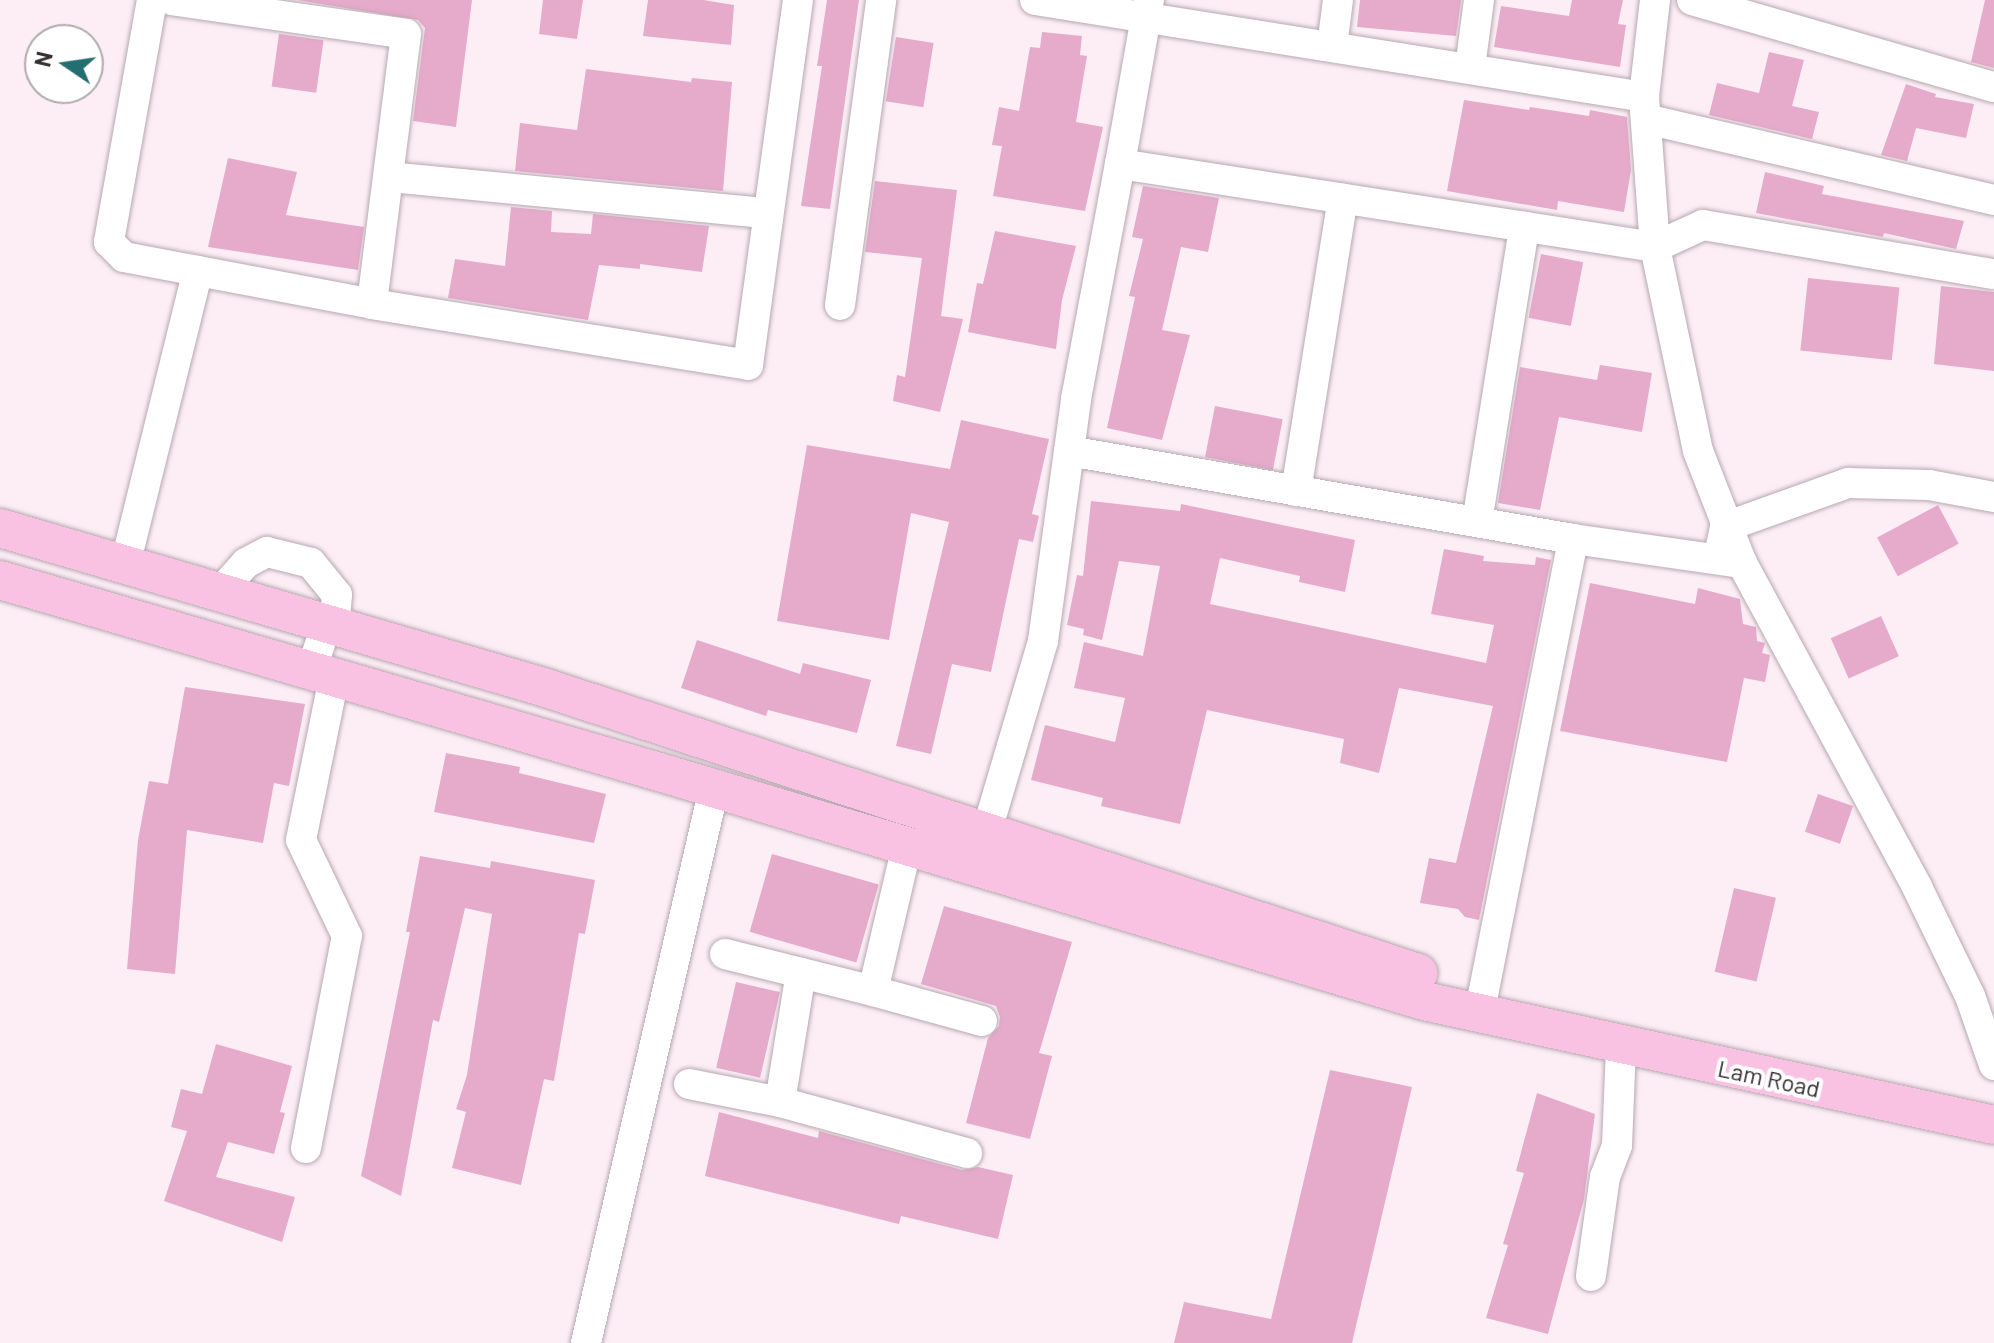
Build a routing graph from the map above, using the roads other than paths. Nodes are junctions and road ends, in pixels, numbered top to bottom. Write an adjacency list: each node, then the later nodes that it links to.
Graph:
1 (152, 0): 22 (street)
2 (171, 0): 16 (street)
3 (798, 0): 19 (street)
4 (881, 0): 25 (street)
5 (1035, 0): 10 (street)
6 (1338, 0): 11 (street)
7 (1479, 0): 12 (street)
8 (1655, 0): 14 (street)
9 (1692, 0): 13 (street)
10 (1147, 8): 11 (street); 15 (street)
11 (1332, 46): 12 (street)
12 (1470, 68): 14 (street)
13 (1994, 87)
14 (1645, 108): 18 (street); 21 (street)
15 (1120, 164): 17 (street); 26 (street)
16 (390, 177): 19 (street); 24 (street)
17 (1343, 199): 20 (street); 27 (street)
18 (1994, 200)
19 (767, 213): 24 (street)
20 (1524, 227): 21 (street); 29 (street)
21 (1655, 247): 23 (street); 30 (street)
22 (198, 271): 24 (street); 34 (street)
23 (1994, 274)
24 (372, 304)
25 (840, 305)
26 (1069, 451): 27 (street); 41 (street)
27 (1296, 491): 29 (street)
28 (1994, 497): 30 (street)
29 (1477, 522): 32 (street)
30 (1725, 527): 33 (street)
31 (0, 528): 34 (main road)
32 (1573, 539): 33 (street); 45 (street)
33 (1730, 562): 49 (street)
34 (125, 565): 36 (main road)
35 (0, 580): 38 (main road)
36 (219, 593): 37 (main road); 37 (street)
37 (330, 626): 38 (street); 41 (main road)
38 (323, 675): 39 (main road); 53 (street)
39 (714, 788): 40 (main road); 56 (street)
40 (907, 846): 41 (main road); 44 (street)
41 (981, 850): 45 (main road); 47 (main road)
42 (725, 954): 43 (street)
43 (801, 973): 44 (street); 51 (street)
44 (873, 991): 46 (street)
45 (1482, 1000): 47 (main road)
46 (982, 1021)
47 (1545, 1030): 48 (main road, Lam Road)
48 (1621, 1046): 52 (main road, Lam Road); 55 (street)
49 (1994, 1065)
50 (689, 1084): 51 (street)
51 (780, 1102): 54 (street)
52 (1994, 1125)
53 (306, 1148)
54 (967, 1153)
55 (1591, 1276)
56 (586, 1343)

